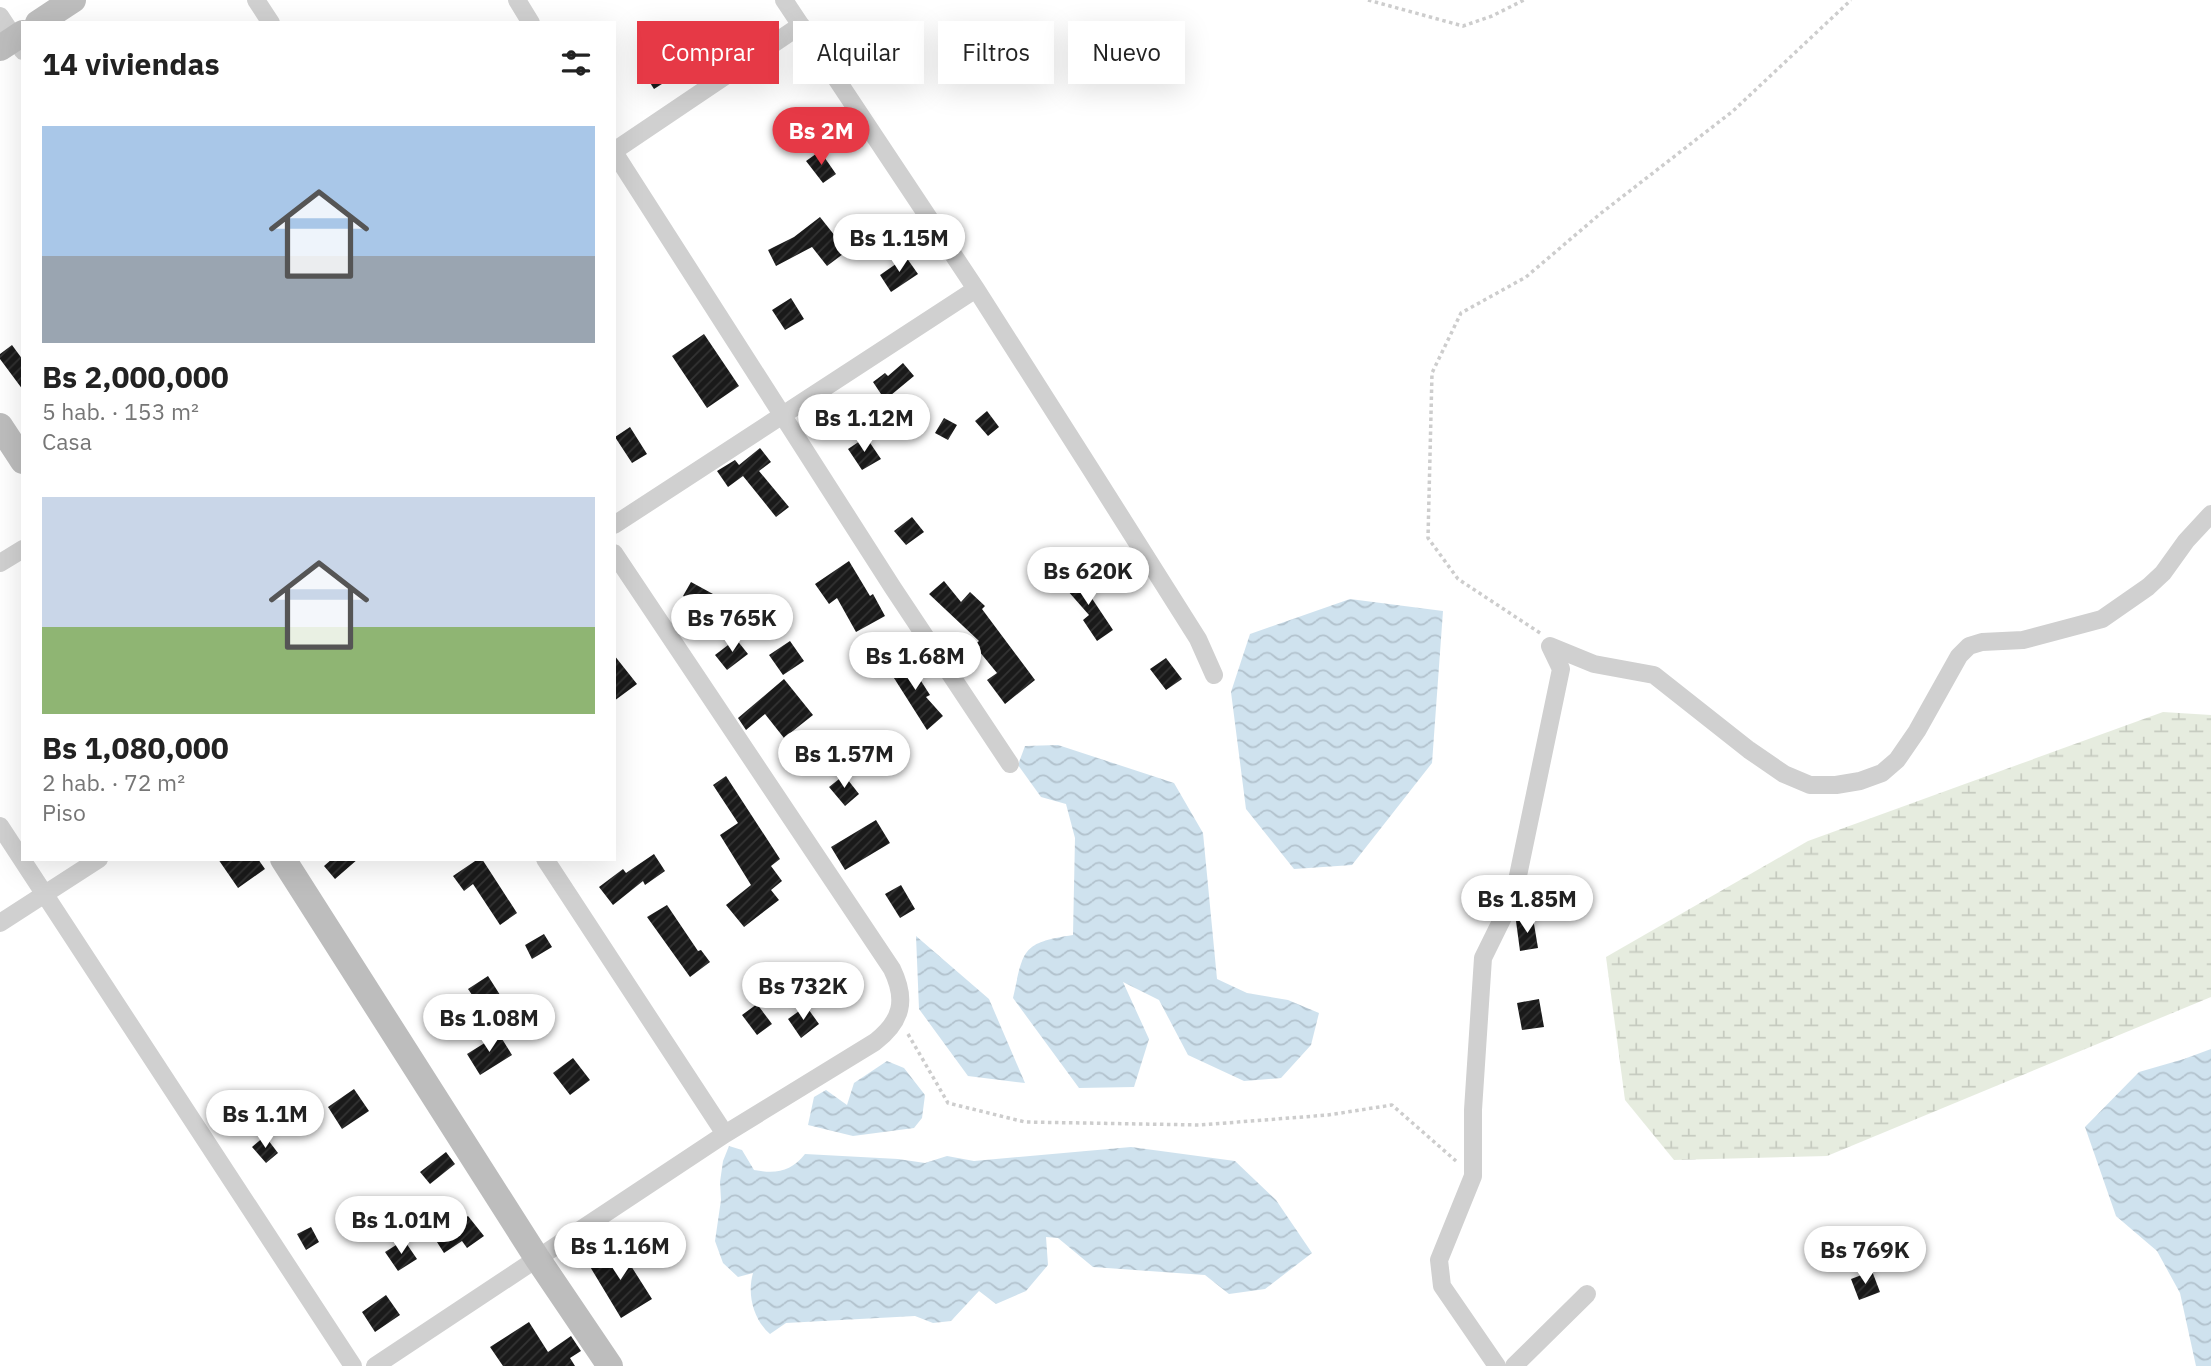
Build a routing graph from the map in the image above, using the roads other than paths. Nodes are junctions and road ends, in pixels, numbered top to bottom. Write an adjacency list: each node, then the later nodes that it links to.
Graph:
1 (73, 0): 6 (street)
2 (256, 0): 7 (street)
3 (517, 0): 8 (street)
4 (786, 1): 9 (street)
5 (0, 16): 11 (street)
6 (41, 21)
7 (270, 21)
8 (530, 21)
9 (798, 21)
10 (793, 30): 13 (street)
11 (15, 42)
12 (840, 84): 15 (street)
13 (616, 150)
14 (616, 154): 16 (street)
15 (976, 289): 16 (street); 24 (street)
16 (783, 416): 20 (street); 25 (street)
17 (0, 426): 18 (street)
18 (21, 458)
19 (2211, 514): 40 (street)
20 (616, 524)
21 (21, 550): 23 (street)
22 (616, 556): 34 (street)
23 (0, 563)
24 (1214, 675)
25 (1010, 764)
26 (0, 826): 27 (street)
27 (21, 858)
28 (23, 861): 32 (street)
29 (96, 861): 32 (street)
30 (284, 861): 35 (street)
31 (546, 861): 34 (street)
32 (45, 894): 33 (street); 37 (street)
33 (0, 923)
34 (725, 1134): 35 (street)
35 (537, 1258): 38 (street); 39 (street)
36 (1587, 1294): 41 (street)
37 (354, 1366)
38 (375, 1366)
39 (610, 1366)
40 (1497, 1366)
41 (1514, 1366)

